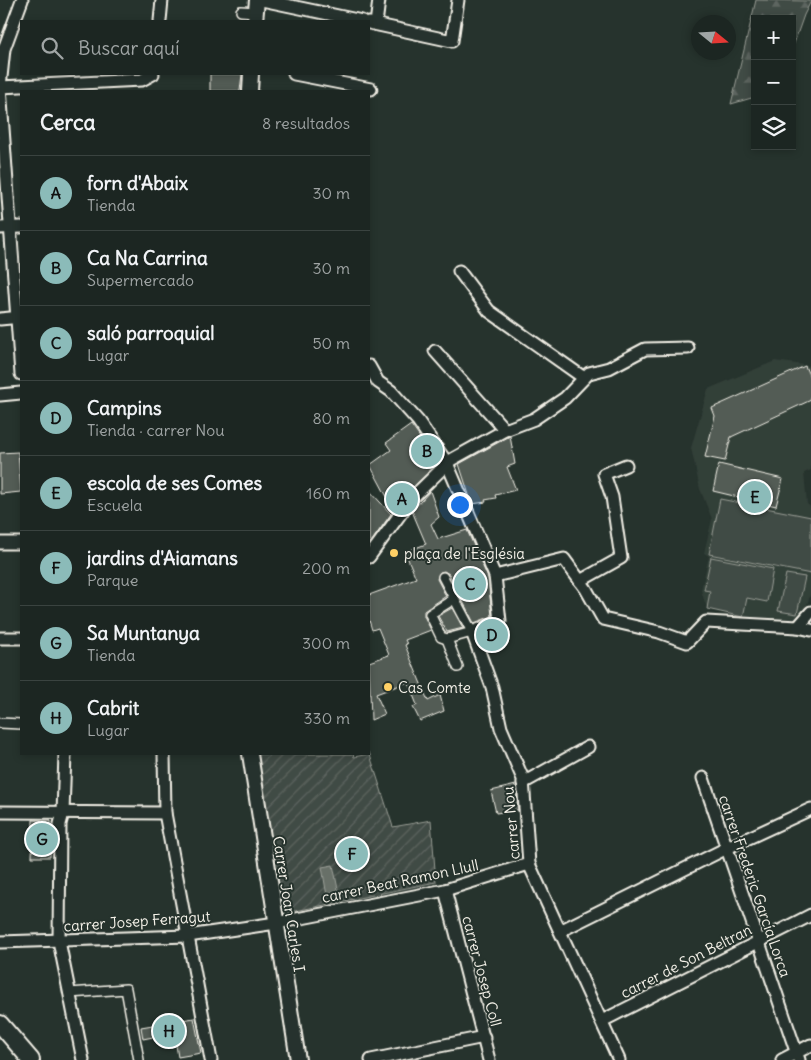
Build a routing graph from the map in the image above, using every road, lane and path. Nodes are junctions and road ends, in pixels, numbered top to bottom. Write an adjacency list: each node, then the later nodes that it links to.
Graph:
1 (22, 0): 14 (street)
2 (162, 0): 8 (street)
3 (379, 0): 10 (street)
4 (458, 0): 10 (street)
5 (310, 5): 6 (street); 9 (street)
6 (258, 8): 7 (street)
7 (241, 11)
8 (160, 20)
9 (359, 20)
10 (372, 23)
11 (151, 75): 14 (street)
12 (251, 75): 16 (street)
13 (299, 75): 15 (street)
14 (0, 87): 17 (street)
15 (370, 89)
16 (250, 90)
17 (10, 228): 19 (street)
18 (459, 271): 25 (street)
19 (19, 317): 20 (street); 21 (street)
20 (0, 319)
21 (20, 346)
22 (688, 348): 25 (street)
23 (435, 352): 28 (street)
24 (370, 368): 29 (street)
25 (584, 378): 28 (street)
26 (20, 393): 27 (street)
27 (0, 395)
28 (505, 430): 29 (street)
29 (447, 463): 33 (street); 34 (street)
30 (626, 465): 36 (street)
31 (0, 543): 32 (street)
32 (20, 543)
33 (370, 556)
34 (495, 576): 36 (street); 41 (street)
35 (442, 577): 37 (street)
36 (580, 581): 39 (street)
37 (454, 599): 41 (street); 44 (street)
38 (811, 612): 39 (street)
39 (798, 627): 40 (street)
40 (811, 630)
41 (472, 632): 44 (street); 53 (street, carrer Nou)
42 (0, 638): 43 (street)
43 (20, 638)
44 (447, 639): 45 (street)
45 (458, 667)
46 (0, 723): 47 (street)
47 (20, 724)
48 (588, 747): 53 (street)
49 (65, 755): 56 (street)
50 (164, 755): 57 (street)
51 (250, 755): 62 (street, Carrer Joan Carles I)
52 (703, 778): 58 (street, carrer Frederic García Lorca)
53 (523, 783): 59 (street, carrer Nou)
54 (811, 810): 58 (street)
55 (0, 812): 56 (street)
56 (63, 813): 57 (street); 65 (street)
57 (165, 813): 64 (street)
58 (727, 848): 63 (street); 66 (street, carrer Frederic García Lorca)
59 (529, 864): 60 (street, carrer Beat Ramon Llull); 63 (street, carrer Nou)
60 (445, 890): 62 (street, carrer Beat Ramon Llull); 71 (street, carrer Josep Coll)
61 (811, 915): 66 (street, carrer de Son Beltran)
62 (276, 923): 64 (street, carrer Josep Ferragut); 78 (street, Carrer Joan Carles I)
63 (560, 931): 69 (street, carrer Nou)
64 (188, 936): 65 (street, carrer Josep Ferragut); 77 (street)
65 (59, 941): 67 (street, carrer Josep Ferragut); 68 (street)
66 (758, 941): 69 (street, carrer de Son Beltran); 73 (street, carrer Frederic García Lorca)
67 (0, 942)
68 (69, 993): 75 (street); 76 (street)
69 (602, 1021): 81 (street, carrer Nou)
70 (0, 1024): 74 (main road)
71 (484, 1037): 79 (street); 80 (street, carrer Josep Coll)
72 (811, 1045): 73 (street)
73 (798, 1056): 82 (street)
74 (31, 1060)
75 (83, 1060)
76 (139, 1060)
77 (211, 1060)
78 (298, 1060)
79 (371, 1060)
80 (489, 1060)
81 (619, 1060)
82 (782, 1060)

